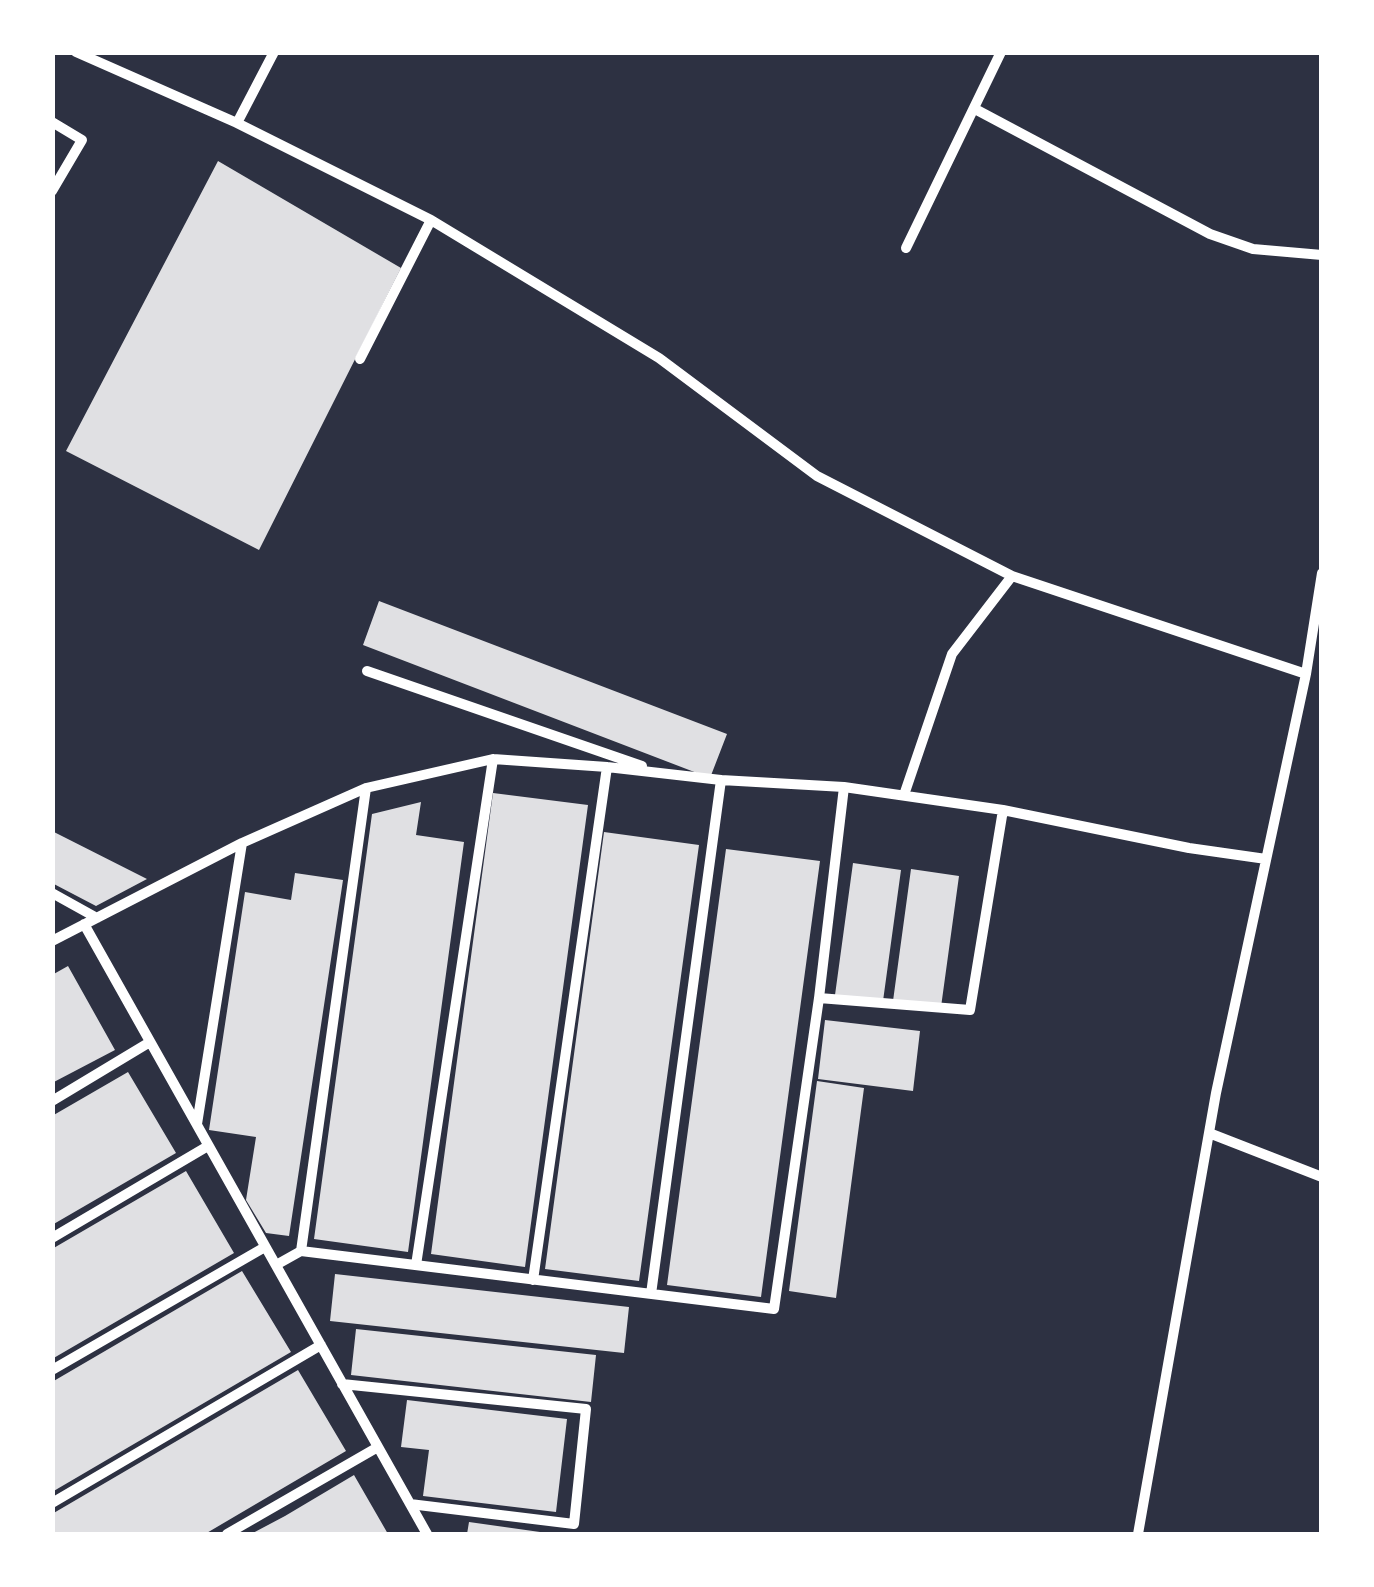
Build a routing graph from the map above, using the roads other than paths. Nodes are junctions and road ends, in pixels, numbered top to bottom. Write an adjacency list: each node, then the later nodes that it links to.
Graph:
1 (76, 52): 6 (street)
2 (274, 52): 6 (street)
3 (1001, 52): 4 (street)
4 (975, 108): 9 (street); 10 (street)
5 (52, 122): 7 (street)
6 (237, 123): 8 (street)
7 (52, 192)
8 (432, 220): 11 (street); 13 (street)
9 (906, 248)
10 (1322, 256)
11 (360, 359)
12 (1322, 573): 14 (street)
13 (1012, 576): 16 (street); 23 (street)
14 (1318, 626): 16 (street)
15 (367, 671): 19 (street)
16 (1306, 674): 26 (street)
17 (493, 760): 18 (street); 22 (street); 41 (street)
18 (607, 767): 19 (street); 43 (street)
19 (667, 775): 20 (street)
20 (721, 780): 21 (street); 44 (street)
21 (844, 787): 23 (street); 31 (street)
22 (366, 788): 25 (street); 40 (street)
23 (904, 795): 24 (street)
24 (1003, 810): 26 (street); 31 (street)
25 (242, 843): 28 (street); 34 (street)
26 (1266, 859): 35 (street)
27 (52, 894): 28 (street)
28 (97, 918): 29 (street)
29 (84, 924): 30 (street); 32 (street)
30 (52, 941)
31 (819, 998): 44 (street)
32 (150, 1042): 33 (street); 34 (street)
33 (52, 1100)
34 (196, 1124): 36 (street)
35 (1209, 1132): 37 (street); 53 (street)
36 (208, 1146): 38 (street); 39 (street)
37 (1322, 1177)
38 (52, 1238)
39 (266, 1247): 42 (street); 46 (street)
40 (301, 1251): 41 (street); 42 (street)
41 (416, 1265): 43 (street)
42 (276, 1266): 45 (street)
43 (533, 1280): 44 (street)
44 (651, 1294)
45 (321, 1346): 47 (street); 49 (street)
46 (52, 1370)
47 (342, 1384): 48 (street); 50 (street)
48 (378, 1447): 50 (street); 51 (street)
49 (52, 1503)
50 (410, 1504): 52 (street)
51 (226, 1534)
52 (427, 1534)
53 (1138, 1534)

